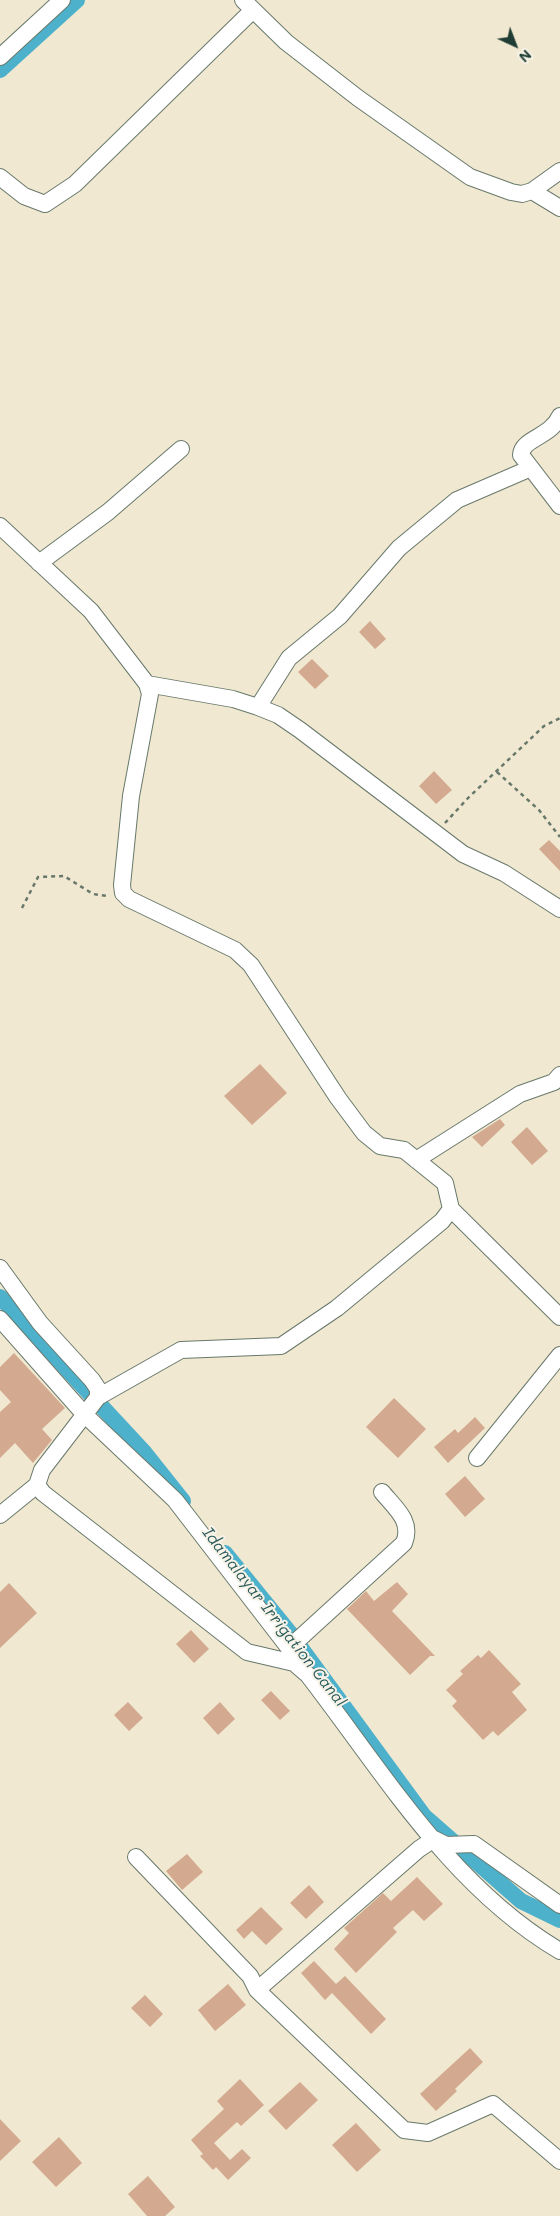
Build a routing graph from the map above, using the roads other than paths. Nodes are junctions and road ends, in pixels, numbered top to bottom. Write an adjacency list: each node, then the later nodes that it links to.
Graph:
1 (62, 0): 3 (street)
2 (248, 5): 5 (street); 6 (street)
3 (0, 56)
4 (560, 171): 6 (street)
5 (0, 177)
6 (532, 192): 7 (street)
7 (560, 208)
8 (560, 416): 10 (street)
9 (182, 449): 13 (street)
10 (531, 468): 11 (street); 15 (street)
11 (560, 506)
12 (0, 526): 13 (street)
13 (40, 563): 14 (street)
14 (147, 684): 15 (street); 18 (street)
15 (258, 707): 16 (street)
16 (560, 909)
17 (560, 1075): 18 (street)
18 (416, 1160): 19 (street)
19 (451, 1209): 21 (street); 24 (street)
20 (0, 1268): 24 (street)
21 (560, 1317)
22 (2, 1325): 25 (street)
23 (560, 1355): 26 (street)
24 (98, 1397): 25 (street)
25 (84, 1415): 27 (street); 30 (street)
26 (477, 1458)
27 (37, 1485): 29 (street); 30 (street)
28 (382, 1492): 30 (street)
29 (0, 1515)
30 (292, 1656): 31 (street)
31 (440, 1842): 33 (street); 34 (street); 35 (street)
32 (136, 1857): 35 (street)
33 (560, 1905)
34 (560, 1951)
35 (257, 1990): 36 (street)
36 (560, 2160)

